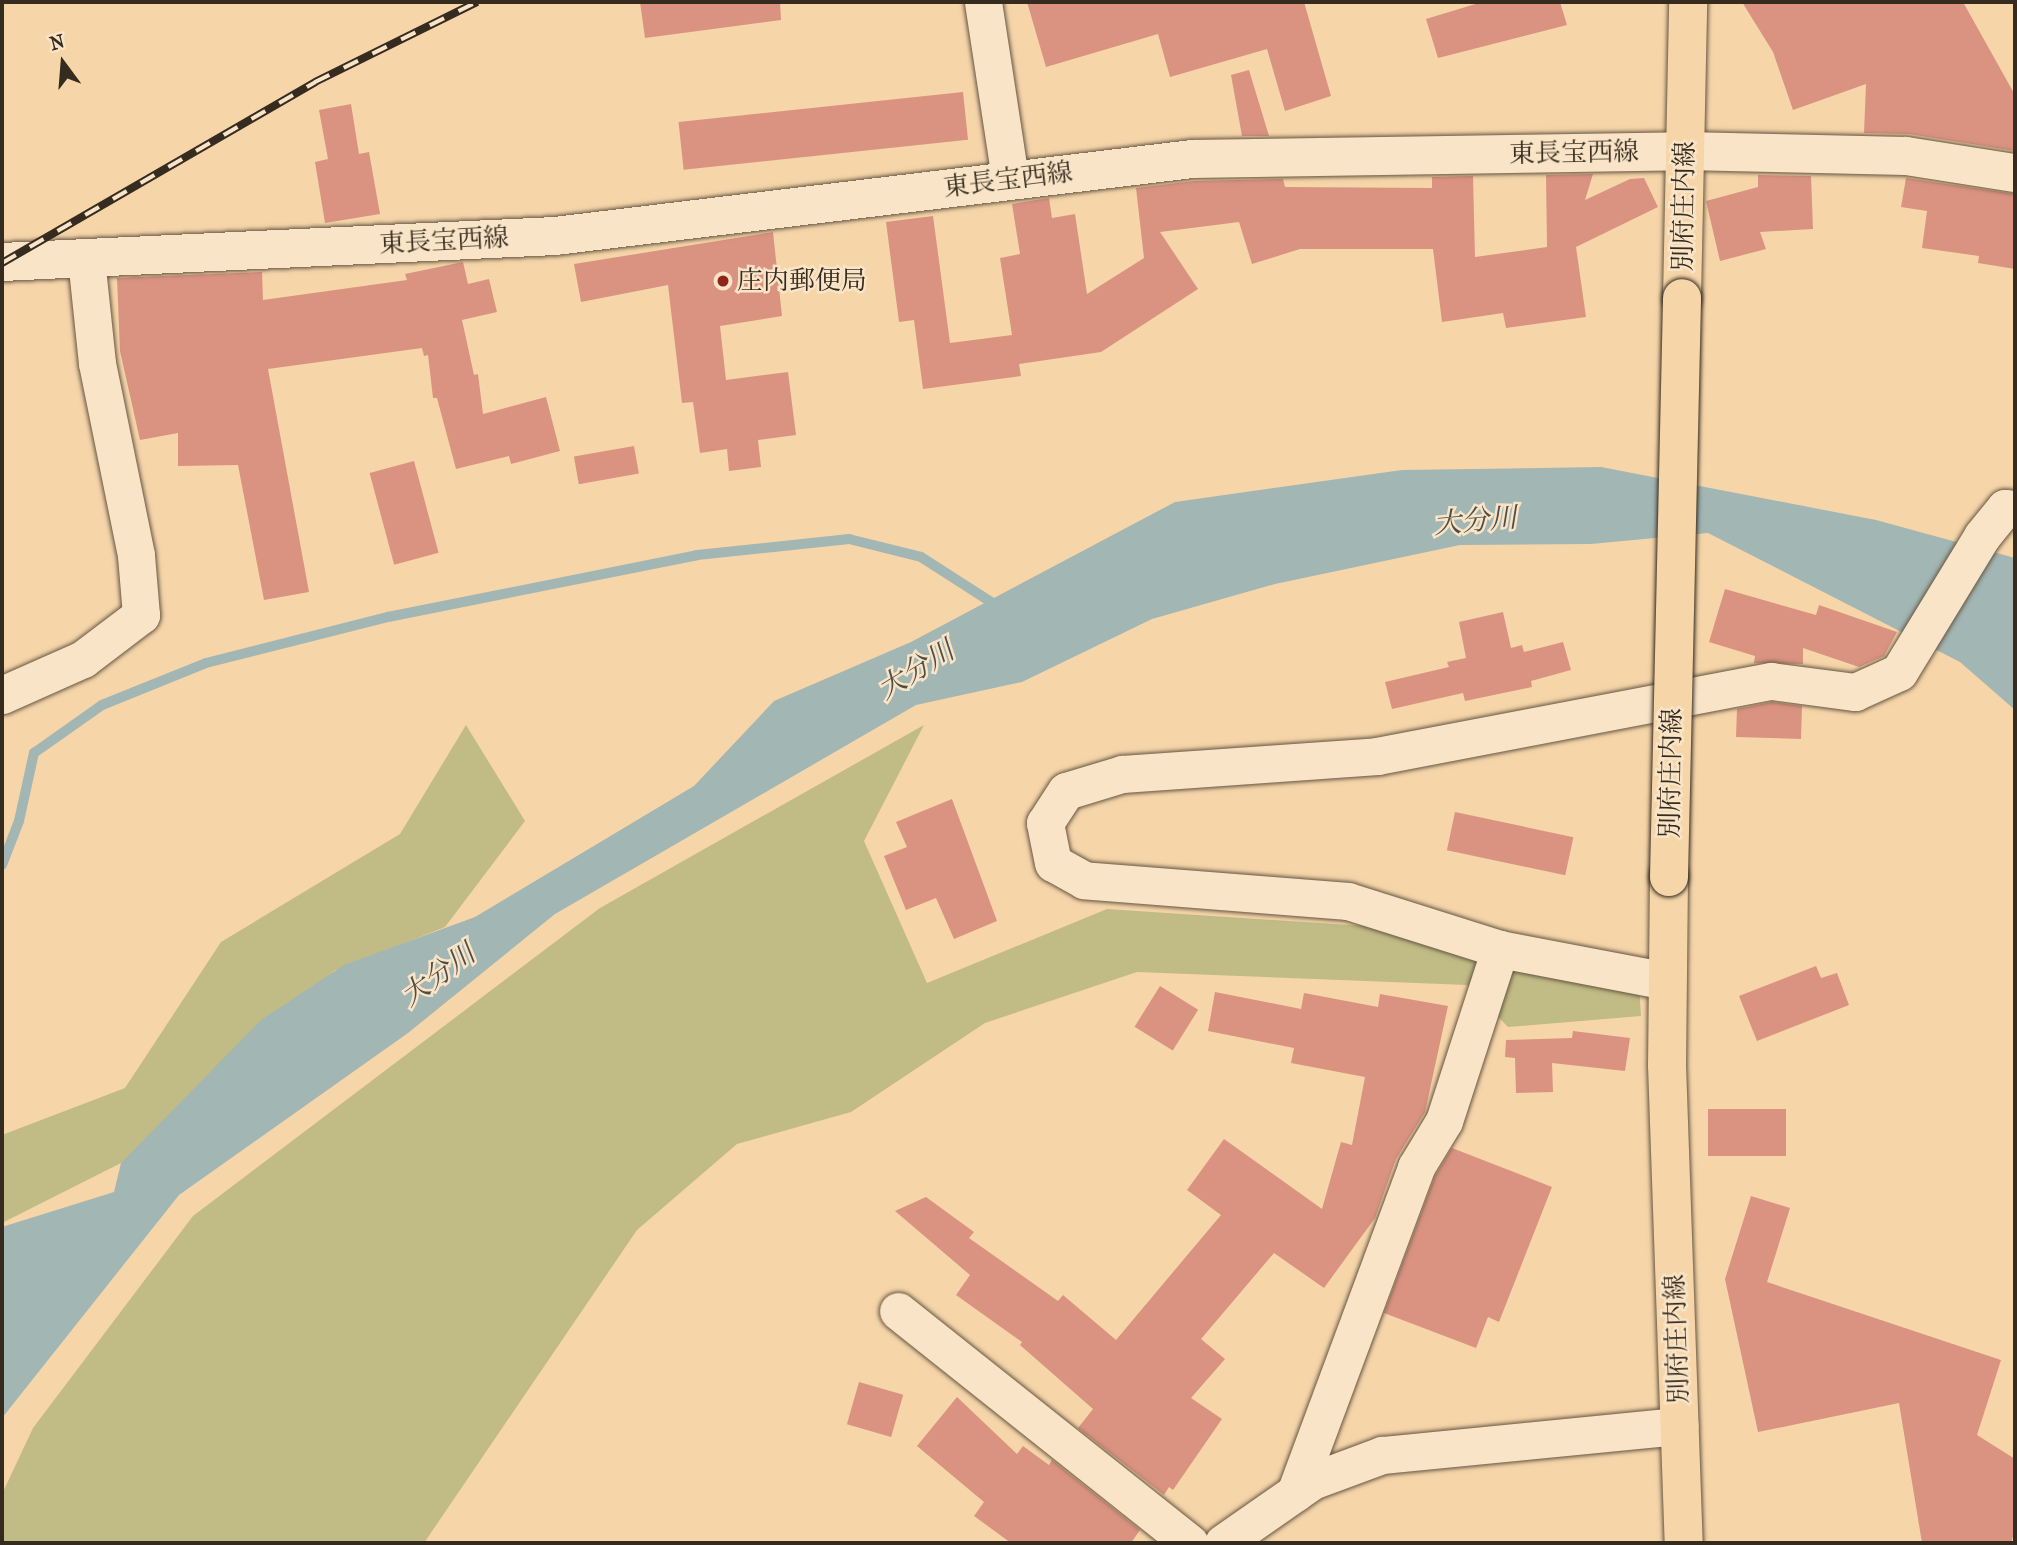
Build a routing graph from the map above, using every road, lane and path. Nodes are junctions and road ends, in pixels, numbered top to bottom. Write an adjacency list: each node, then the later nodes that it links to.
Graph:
1 (983, 2): 5 (street)
2 (1688, 2): 3 (main road, 別府庄内線)
3 (1685, 152): 4 (main road, 東長宝西線); 5 (main road, 東長宝西線); 11 (main road, 別府庄内線, bridge)
4 (2015, 173)
5 (1010, 179): 6 (main road, 東長宝西線)
6 (86, 258): 7 (main road, 東長宝西線); 9 (street)
7 (2, 262)
8 (2015, 509): 10 (street)
9 (2, 695)
10 (1500, 949): 11 (street); 14 (street)
11 (1667, 981): 13 (main road, 別府庄内線)
12 (898, 1311): 15 (street)
13 (1680, 1426): 14 (street); 17 (main road, 別府庄内線)
14 (1295, 1493): 16 (street)
15 (1190, 1543)
16 (1223, 1543)
17 (1684, 1543)

